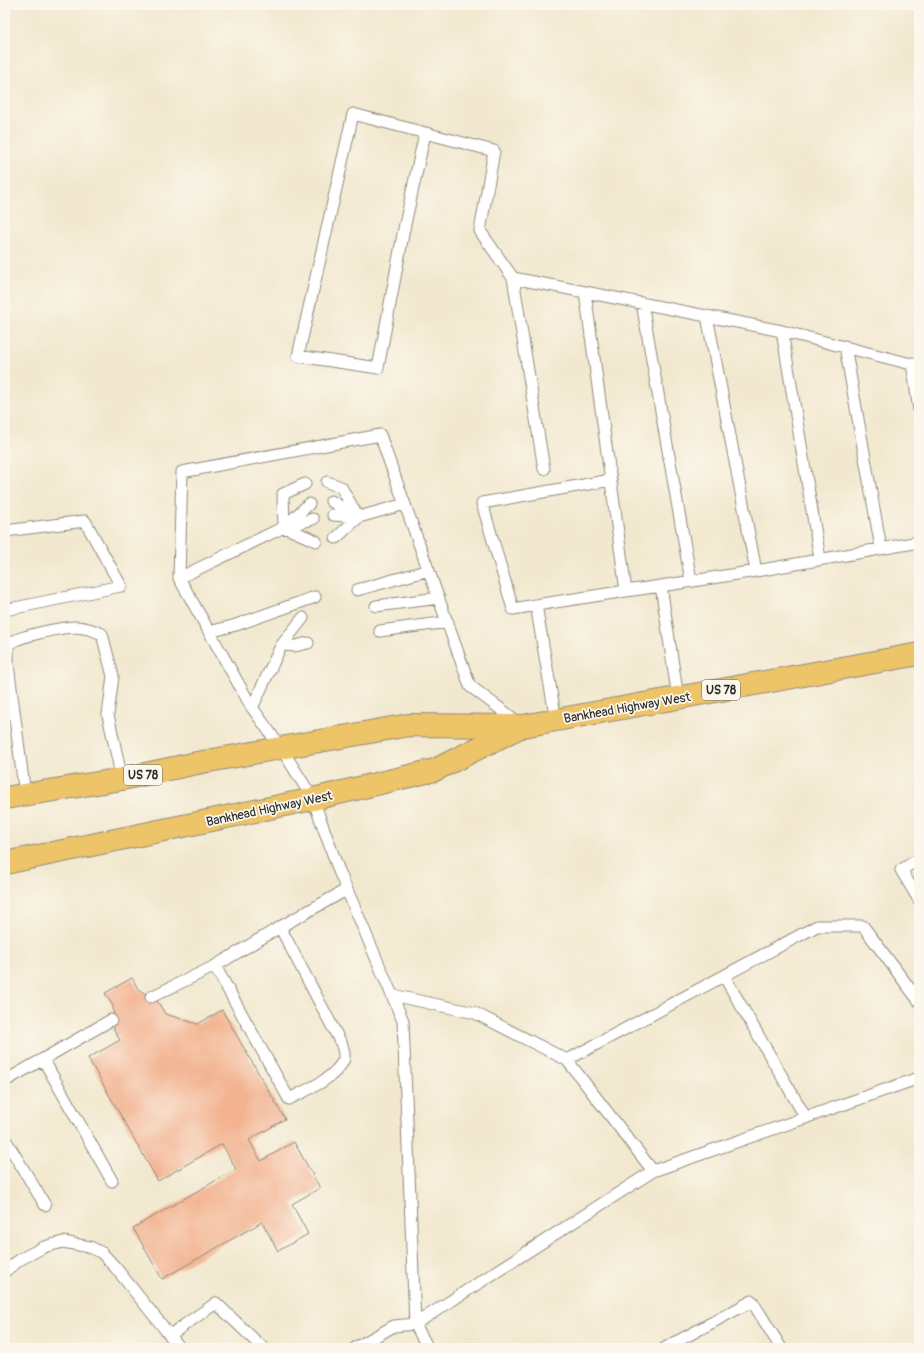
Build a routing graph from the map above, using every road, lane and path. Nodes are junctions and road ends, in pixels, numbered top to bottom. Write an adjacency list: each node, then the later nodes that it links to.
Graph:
1 (425, 133): 1 (lane); 2 (lane)
2 (513, 278): 3 (lane); 10 (lane)
3 (585, 292): 4 (lane); 11 (lane)
4 (642, 303): 5 (lane); 30 (lane)
5 (707, 316): 6 (lane); 28 (lane)
6 (782, 331): 7 (lane); 26 (lane)
7 (845, 346): 8 (lane); 25 (lane)
8 (915, 364): 9 (lane)
9 (919, 410)
10 (544, 469)
11 (611, 480): 33 (lane); 36 (lane)
12 (327, 482): 18 (lane)
13 (305, 484): 20 (lane)
14 (330, 501): 18 (lane)
15 (309, 504): 20 (lane)
16 (405, 504): 18 (lane); 27 (lane); 29 (lane)
17 (333, 515): 18 (lane)
18 (359, 517): 22 (lane)
19 (313, 519): 20 (lane)
20 (284, 527): 23 (lane); 29 (lane)
21 (5, 531): 38 (lane)
22 (336, 538)
23 (316, 541)
24 (919, 542): 25 (lane)
25 (881, 548): 26 (lane)
26 (820, 559): 28 (lane)
27 (429, 570): 32 (lane); 35 (lane)
28 (756, 571): 30 (lane)
29 (179, 578): 42 (lane)
30 (691, 580): 31 (lane)
31 (661, 586): 33 (lane); 46 (lane)
32 (357, 590)
33 (626, 591): 36 (lane)
34 (315, 597): 42 (lane)
35 (439, 598): 37 (lane); 40 (lane)
36 (536, 605): 49 (lane)
37 (376, 606)
38 (5, 610)
39 (303, 618): 44 (lane)
40 (448, 622): 41 (lane); 50 (lane)
41 (380, 630)
42 (209, 632): 48 (lane)
43 (308, 643): 44 (lane)
44 (282, 645): 48 (lane)
45 (919, 654): 46 (main road, Bankhead Highway West / US 78)
46 (678, 698): 49 (main road, Bankhead Highway West / US 78)
47 (9, 701): 52 (lane); 53 (lane)
48 (252, 708): 51 (lane)
49 (556, 720): 50 (main road, Bankhead Highway West / US 78)
50 (523, 726): 51 (main road, Bankhead Highway West / US 78); 54 (main road, Bankhead Highway West / US 78)
51 (281, 748): 52 (main road, Bankhead Highway West / US 78); 54 (lane)
52 (122, 779): 53 (main road, Bankhead Highway West / US 78)
53 (15, 797)
54 (312, 799): 56 (main road, Bankhead Highway West / US 78); 57 (lane)
55 (919, 859): 58 (lane)
56 (5, 863)
57 (346, 890): 59 (lane); 62 (lane)
58 (919, 900)
59 (280, 927): 60 (lane); 60 (lane)
60 (215, 966): 63 (lane)
61 (724, 976): 64 (lane); 67 (lane); 70 (lane)
62 (392, 995): 67 (lane); 76 (lane)
63 (151, 997)
64 (919, 1002)
65 (111, 1020): 66 (lane)
66 (43, 1059): 69 (lane); 73 (lane)
67 (567, 1060): 72 (lane)
68 (919, 1078): 70 (lane)
69 (5, 1081)
70 (806, 1118): 72 (lane)
71 (5, 1138): 74 (lane)
72 (653, 1171): 76 (lane)
73 (112, 1181)
74 (45, 1206)
75 (5, 1271): 77 (lane)
76 (415, 1324): 80 (lane); 81 (lane)
77 (170, 1335): 78 (lane); 79 (lane)
78 (180, 1348)
79 (263, 1348)
80 (355, 1348)
81 (428, 1348)
82 (666, 1348): 83 (lane)
83 (781, 1348)

